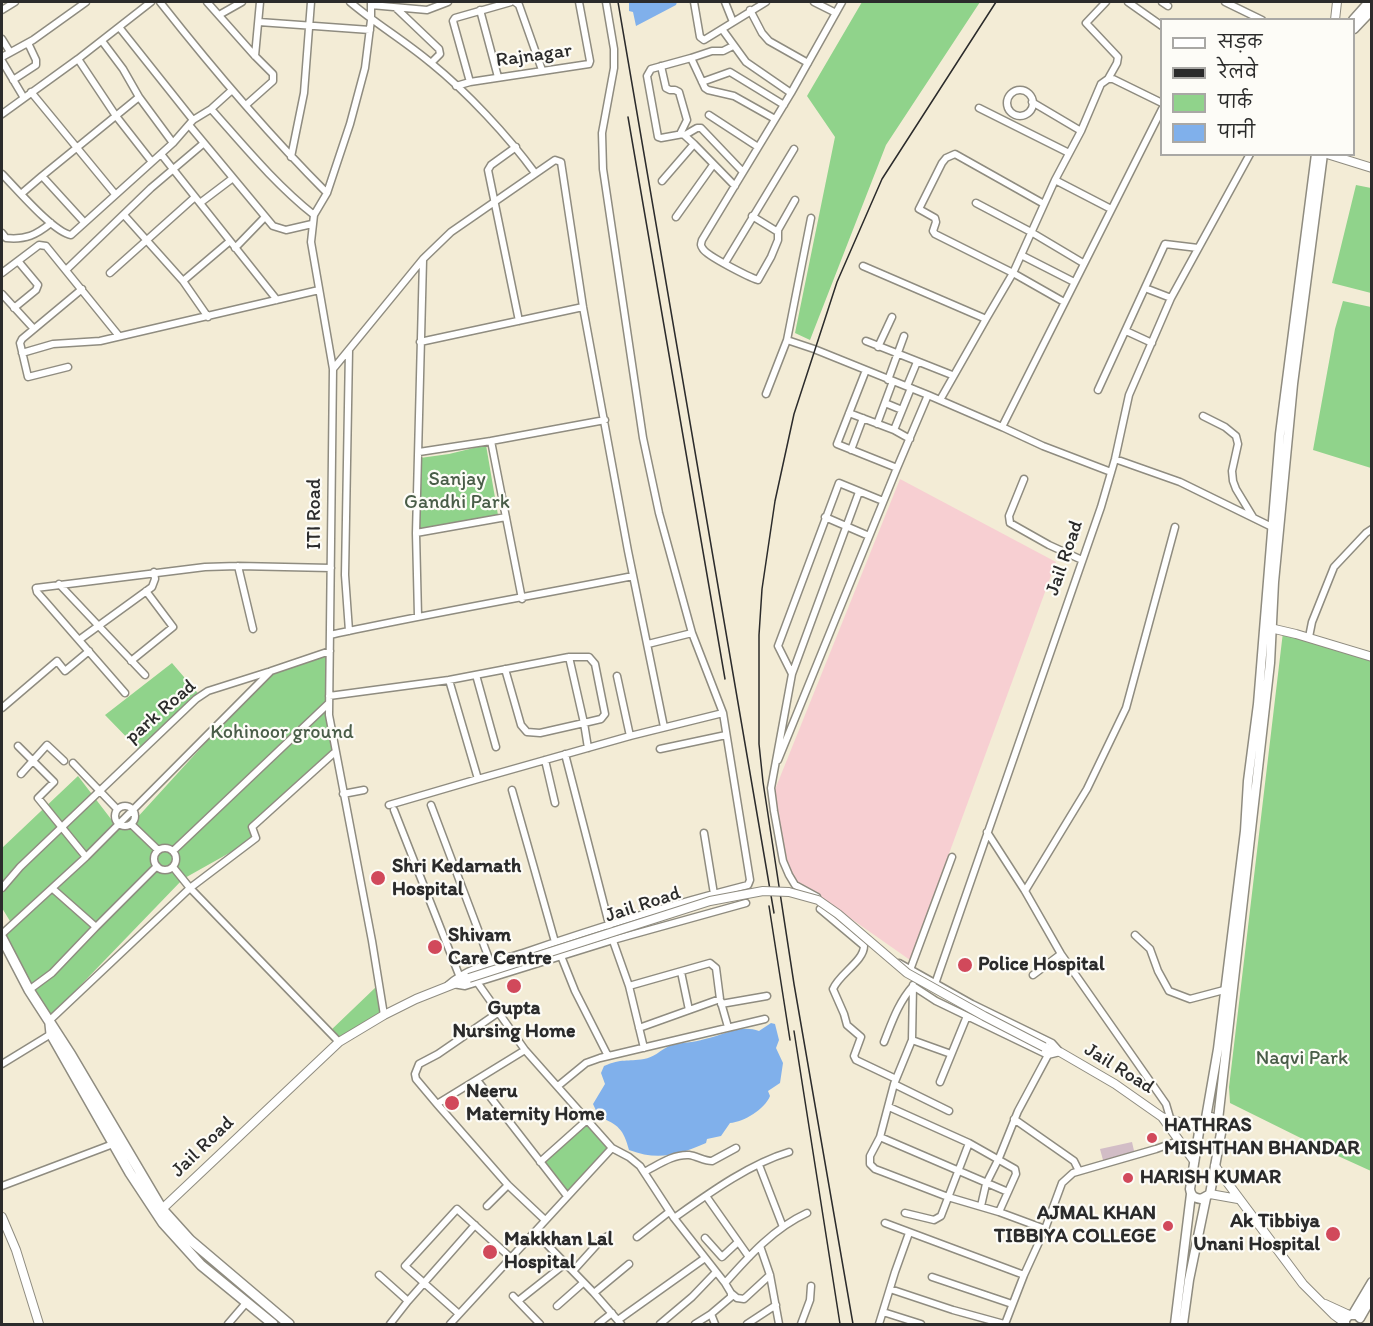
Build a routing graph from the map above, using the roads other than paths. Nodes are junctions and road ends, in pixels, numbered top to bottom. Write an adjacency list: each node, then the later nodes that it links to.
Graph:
1 (15, 2): 26 (street)
2 (86, 2): 46 (street)
3 (151, 2): 40 (street)
4 (160, 2): 63 (street)
5 (207, 2): 31 (street)
6 (242, 2): 31 (street)
7 (260, 2): 36 (street)
8 (310, 2): 39 (street)
9 (351, 2): 35 (street)
10 (448, 2): 25 (street)
11 (513, 2): 27 (street); 56 (street)
12 (579, 2): 56 (street, Rajnagar)
13 (606, 2): 225 (street)
14 (694, 2): 42 (street)
15 (725, 2): 37 (street)
16 (766, 2): 28 (street)
17 (813, 2): 30 (street)
18 (842, 2): 30 (street)
19 (1106, 2): 58 (street)
20 (1128, 2): 38 (street)
21 (1225, 2): 32 (street)
22 (1337, 2): 33 (street)
23 (1369, 2): 34 (main road)
24 (371, 3): 25 (street); 35 (street)
25 (395, 8): 53 (street)
26 (2, 10)
27 (480, 10): 57 (street); 60 (street)
28 (750, 10): 37 (street); 54 (street)
29 (1371, 10): 41 (main road)
30 (836, 13): 54 (street)
31 (219, 15): 49 (street)
32 (1258, 18)
33 (1335, 18)
34 (1355, 18)
35 (371, 20): 43 (street, ITI Road); 53 (street)
36 (259, 22): 39 (street); 49 (street)
37 (732, 22): 42 (street)
38 (1160, 25)
39 (309, 26): 43 (street); 95 (street)
40 (119, 27): 45 (street); 79 (street)
41 (1355, 28)
42 (722, 29): 47 (street)
43 (369, 30): 112 (street, ITI Road)
44 (2, 39): 48 (street)
45 (102, 41): 52 (street); 66 (street)
46 (28, 44): 48 (street); 59 (street)
47 (733, 46): 50 (street); 65 (street)
48 (10, 52): 51 (street)
49 (255, 56): 70 (street)
50 (691, 58): 55 (street); 61 (street)
51 (2, 59): 59 (street)
52 (78, 59): 64 (street); 77 (street)
53 (431, 63): 62 (street)
54 (808, 63): 65 (street)
55 (662, 66): 81 (street); 81 (street)
56 (542, 70): 57 (street, Rajnagar)
57 (498, 77): 60 (street, Rajnagar)
58 (1108, 79): 69 (street); 80 (street)
59 (13, 80): 67 (street)
60 (470, 81): 62 (street, Rajnagar)
61 (702, 82): 71 (street); 78 (street)
62 (456, 86): 86 (street)
63 (232, 90): 70 (street); 73 (street)
64 (31, 92): 67 (street); 85 (street)
65 (791, 93): 71 (street)
66 (139, 97): 77 (street); 82 (street)
67 (24, 98): 75 (street)
68 (1032, 102): 68 (street); 80 (street)
69 (1160, 102)
70 (246, 105): 95 (street)
71 (784, 105): 78 (street)
72 (979, 108): 89 (street)
73 (211, 109): 79 (street); 121 (street)
74 (1160, 111): 119 (street)
75 (2, 114)
76 (709, 115): 87 (street)
77 (116, 116): 85 (street); 96 (street)
78 (775, 119): 87 (street)
79 (191, 123): 82 (street); 83 (street)
80 (1081, 131): 89 (street)
81 (683, 134): 84 (street); 100 (street)
82 (172, 143): 90 (street)
83 (204, 143): 99 (street); 104 (street)
84 (694, 144): 97 (street); 107 (street)
85 (77, 147): 103 (street); 111 (street)
86 (516, 147): 102 (street); 115 (street)
87 (758, 147): 100 (street)
88 (794, 149): 122 (street)
89 (1069, 153): 105 (street)
90 (161, 154): 96 (street); 99 (street)
91 (1249, 156): 135 (street, Jail Road)
92 (1316, 156): 208 (main road)
93 (1325, 156): 208 (main road)
94 (1331, 156): 98 (street)
95 (291, 157): 112 (street)
96 (152, 162): 111 (street)
97 (713, 165): 109 (street); 124 (street)
98 (1371, 168)
99 (173, 170): 113 (street); 120 (street)
100 (743, 172): 109 (street)
101 (2, 174): 106 (street)
102 (535, 174): 115 (street); 155 (street)
103 (42, 176): 110 (street); 126 (street)
104 (233, 178): 116 (street); 123 (street)
105 (1055, 180): 118 (street); 119 (street)
106 (9, 181): 108 (street); 110 (street)
107 (662, 181)
108 (2, 186)
109 (735, 186): 139 (street)
110 (21, 194): 127 (street)
111 (115, 194): 126 (street)
112 (327, 194): 121 (street, ITI Road)
113 (195, 197): 116 (street); 132 (street)
114 (795, 200): 129 (street)
115 (493, 201): 137 (street); 160 (street)
116 (200, 203): 133 (street)
117 (976, 203): 130 (street)
118 (1044, 204): 130 (street); 145 (street)
119 (1111, 209): 140 (street)
120 (124, 215): 132 (street); 142 (street)
121 (314, 215): 128 (street, ITI Road)
122 (752, 216): 129 (street); 139 (street)
123 (266, 217): 128 (street); 134 (street)
124 (676, 217)
125 (811, 218): 165 (street)
126 (84, 222): 127 (street)
127 (51, 223): 131 (street)
128 (312, 224): 150 (street, ITI Road)
129 (778, 232): 139 (street)
130 (1031, 232): 136 (street); 140 (street)
131 (3, 238)
132 (148, 239): 144 (street); 146 (street)
133 (230, 241): 134 (street); 146 (street)
134 (235, 248): 153 (street)
135 (1198, 248): 148 (street); 152 (street, Jail Road)
136 (1021, 255): 145 (street); 147 (street)
137 (423, 259): 167 (street); 170 (street)
138 (18, 261): 142 (street); 143 (street); 156 (street)
139 (724, 263)
140 (1083, 263): 147 (street)
141 (863, 266): 159 (street)
142 (66, 270): 149 (street)
143 (2, 273)
144 (110, 273)
145 (1013, 273): 154 (street); 159 (street)
146 (183, 281): 157 (street)
147 (1074, 282): 154 (street)
148 (1145, 288): 152 (street); 162 (street)
149 (82, 289): 161 (street); 163 (street)
150 (319, 290): 153 (street); 175 (street, ITI Road)
151 (2, 294): 156 (street)
152 (1171, 298): 168 (street, Jail Road)
153 (277, 300): 157 (street)
154 (1064, 302): 191 (street)
155 (583, 307): 160 (street); 189 (street)
156 (14, 308): 161 (street)
157 (208, 317): 163 (street)
158 (892, 317): 169 (street)
159 (986, 319): 177 (street)
160 (519, 321): 167 (street)
161 (34, 329): 171 (street)
162 (1126, 331): 168 (street); 180 (street)
163 (119, 336): 171 (street)
164 (904, 336): 172 (street)
165 (787, 340): 176 (street); 181 (street)
166 (866, 340): 169 (street)
167 (420, 342): 196 (street)
168 (1152, 343): 197 (street, Jail Road)
169 (878, 347): 172 (street)
170 (349, 349): 175 (street); 224 (street)
171 (22, 353): 174 (street)
172 (898, 354): 173 (street); 178 (street)
173 (917, 362): 177 (street); 179 (street)
174 (68, 367)
175 (333, 369): 214 (street, ITI Road)
176 (866, 370): 178 (street); 186 (street)
177 (952, 375): 183 (street)
178 (891, 380): 179 (street); 184 (street)
179 (909, 387): 182 (street); 185 (street)
180 (1098, 390)
181 (766, 394)
182 (928, 395): 183 (street); 193 (street)
183 (940, 400): 191 (street)
184 (885, 403): 185 (street); 190 (street)
185 (902, 410): 192 (street)
186 (849, 413): 188 (street); 195 (street)
187 (1203, 416): 205 (street)
188 (863, 418): 190 (street); 195 (street)
189 (605, 420): 194 (street); 216 (street)
190 (877, 424): 192 (street)
191 (1002, 427): 199 (street)
192 (894, 430): 193 (street)
193 (910, 439): 198 (street)
194 (491, 441): 196 (street); 203 (street)
195 (851, 450): 198 (street)
196 (419, 452): 210 (street)
197 (1115, 459): 199 (street, Jail Road); 205 (street)
198 (897, 468): 202 (street)
199 (1111, 472): 212 (street, Jail Road)
200 (1024, 479): 212 (street)
201 (859, 492): 202 (street); 204 (street); 206 (street)
202 (883, 501): 211 (street)
203 (506, 517): 210 (street); 219 (street)
204 (825, 517): 206 (street); 237 (street)
205 (1253, 518): 208 (street)
206 (845, 526): 211 (street); 237 (street)
207 (1175, 527): 285 (street)
208 (1275, 528): 222 (main road)
209 (1371, 529): 227 (street)
210 (416, 533): 220 (street)
211 (869, 536): 260 (street)
212 (1082, 560): 274 (street, Jail Road)
213 (238, 566): 214 (street); 215 (street); 223 (street)
214 (331, 568): 226 (street, ITI Road)
215 (154, 572): 217 (street); 218 (street)
216 (633, 576): 219 (street); 229 (street)
217 (59, 584): 221 (street); 228 (street)
218 (146, 591): 221 (street); 234 (street)
219 (522, 598): 220 (street)
220 (418, 616): 224 (street)
221 (98, 624): 228 (street); 234 (street)
222 (1267, 627): 227 (street); 308 (main road); 341 (main road)
223 (252, 629)
224 (349, 631): 226 (street)
225 (692, 633): 229 (street); 245 (street)
226 (330, 635): 231 (street, ITI Road)
227 (1309, 638): 233 (street)
228 (79, 640): 230 (street)
229 (648, 644): 247 (street)
230 (89, 651): 242 (street); 244 (street)
231 (330, 651): 236 (street, park Road); 243 (street, ITI Road)
232 (569, 657): 235 (street); 246 (street); 246 (street)
233 (1371, 657)
234 (131, 661): 238 (street)
235 (505, 669): 239 (street); 246 (street)
236 (271, 671): 265 (street, park Road); 270 (street)
237 (792, 674): 260 (street)
238 (145, 675)
239 (476, 675): 241 (street); 251 (street)
240 (617, 676): 249 (street)
241 (449, 680): 243 (street); 262 (street)
242 (125, 693)
243 (329, 699): 254 (street, ITI Road); 277 (street)
244 (2, 708)
245 (723, 713): 247 (street); 248 (street)
246 (584, 723): 252 (street)
247 (664, 727): 249 (street)
248 (726, 735): 253 (street); 286 (street)
249 (630, 736): 252 (street)
250 (18, 746): 257 (street)
251 (496, 747)
252 (588, 748): 255 (street)
253 (660, 749)
254 (335, 752): 266 (street, ITI Road); 283 (street)
255 (565, 754): 256 (street); 289 (street)
256 (545, 759): 262 (street); 267 (street)
257 (32, 761): 258 (street); 261 (street); 273 (street)
258 (64, 761)
259 (73, 763): 265 (street)
260 (775, 769): 298 (street)
261 (21, 774)
262 (478, 779): 300 (street)
263 (364, 790): 266 (street)
264 (512, 790): 294 (street)
265 (100, 791): 269 (street); 273 (street, park Road)
266 (343, 794): 313 (street, ITI Road)
267 (555, 803)
268 (432, 805): 297 (street)
269 (117, 809): 270 (street); 271 (street)
270 (133, 810): 271 (street); 272 (street)
271 (119, 824): 272 (street); 278 (street)
272 (132, 825): 276 (street)
273 (62, 828): 278 (street); 282 (street, park Road)
274 (987, 832): 285 (street); 303 (street, Jail Road)
275 (704, 833): 286 (street)
276 (158, 850): 277 (street); 280 (street)
277 (173, 851): 281 (street)
278 (86, 857): 284 (street)
279 (952, 857): 298 (street)
280 (157, 866): 281 (street); 290 (street)
281 (173, 867): 283 (street)
282 (2, 888)
283 (190, 888): 316 (street); 321 (street)
284 (52, 890): 290 (street); 292 (street)
285 (1025, 891): 295 (street)
286 (714, 894): 289 (street)
287 (746, 903): 293 (street)
288 (820, 909): 331 (street)
289 (609, 926): 293 (street); 294 (street)
290 (96, 927): 307 (street)
291 (1135, 935): 308 (street)
292 (2, 936): 307 (main road)
293 (613, 940): 296 (street); 305 (street)
294 (555, 942): 297 (street)
295 (1061, 954): 301 (street); 340 (street)
296 (561, 956): 302 (street); 328 (street)
297 (491, 964): 300 (street)
298 (913, 971): 303 (street); 306 (street)
299 (681, 972): 305 (street); 310 (street); 311 (street)
300 (459, 975): 304 (street)
301 (1033, 975)
302 (477, 982): 304 (street); 312 (street)
303 (935, 984): 325 (street)
304 (450, 986): 313 (street, Jail Road); 325 (street, Jail Road, bridge)
305 (628, 986): 318 (street)
306 (913, 986): 314 (street); 320 (street); 322 (street)
307 (29, 990): 316 (main road)
308 (1224, 990): 342 (main road)
309 (767, 996): 310 (street)
310 (720, 1001): 311 (street); 317 (street)
311 (689, 1010): 318 (street)
312 (500, 1012): 324 (street); 334 (street)
313 (384, 1015): 321 (street, Jail Road)
314 (967, 1016): 326 (street); 327 (street)
315 (765, 1019): 317 (street)
316 (50, 1021): 319 (main road); 370 (main road)
317 (728, 1027): 323 (street)
318 (639, 1028): 323 (street)
319 (51, 1034): 329 (street); 346 (main road)
320 (912, 1040): 326 (street); 331 (street)
321 (339, 1042): 370 (street, Jail Road)
322 (884, 1042)
323 (644, 1048): 328 (street)
324 (525, 1050): 330 (street); 333 (street)
325 (1060, 1052): 327 (street); 337 (street, Jail Road)
326 (951, 1054): 332 (street)
327 (1048, 1055): 338 (street)
328 (608, 1056): 333 (street)
329 (2, 1064)
330 (477, 1080): 334 (street); 352 (street)
331 (895, 1081): 335 (street); 336 (street)
332 (940, 1082)
333 (558, 1086): 339 (street)
334 (437, 1104): 359 (street)
335 (889, 1107): 343 (street); 345 (street)
336 (949, 1111)
337 (1162, 1118): 340 (street, Jail Road); 344 (street, Jail Road)
338 (1014, 1119): 350 (street); 357 (street)
339 (587, 1120): 347 (street); 352 (street)
340 (1172, 1120): 342 (street, Jail Road)
341 (1218, 1120): 342 (main road); 354 (main road)
342 (1204, 1121): 351 (main road)
343 (880, 1137): 356 (street); 366 (street)
344 (1178, 1141): 351 (street, Jail Road); 357 (street)
345 (969, 1143): 350 (street); 356 (street)
346 (113, 1144): 360 (street); 370 (main road)
347 (612, 1148): 355 (street); 363 (street)
348 (736, 1149): 355 (street)
349 (789, 1152): 353 (street)
350 (999, 1158): 358 (street); 361 (street)
351 (1194, 1161): 362 (main road)
352 (540, 1162): 363 (street)
353 (759, 1165): 364 (street); 380 (street)
354 (1215, 1166): 365 (main road); 367 (street)
355 (644, 1172): 371 (street)
356 (957, 1172): 358 (street); 366 (street)
357 (1079, 1172): 381 (street)
358 (986, 1184): 361 (street); 369 (street)
359 (508, 1185): 368 (street); 377 (street)
360 (2, 1186)
361 (1008, 1192): 372 (street)
362 (1191, 1194): 365 (main road); 436 (main road)
363 (567, 1196): 377 (street)
364 (706, 1196): 376 (street); 387 (street)
365 (1208, 1196): 367 (street); 437 (main road)
366 (948, 1197): 369 (street); 374 (street)
367 (1238, 1199): 418 (street)
368 (487, 1206)
369 (981, 1206): 372 (street)
370 (159, 1212): 410 (main road); 423 (main road)
371 (669, 1212): 376 (street); 385 (street)
372 (999, 1212): 381 (street)
373 (807, 1213): 380 (street)
374 (905, 1213)
375 (2, 1217): 420 (street)
376 (674, 1218): 391 (street)
377 (545, 1220): 382 (street)
378 (885, 1223): 383 (street)
379 (475, 1225): 390 (street); 403 (street); 403 (street)
380 (783, 1227): 388 (street)
381 (1046, 1229): 398 (street)
382 (536, 1232): 390 (street); 392 (street)
383 (909, 1233): 398 (street); 405 (street)
384 (608, 1236): 394 (street)
385 (637, 1237)
386 (705, 1238): 387 (street)
387 (738, 1242): 389 (street)
388 (760, 1246): 389 (street); 397 (street)
389 (748, 1257): 401 (street)
390 (511, 1258): 417 (street)
391 (705, 1258): 395 (street); 419 (street)
392 (566, 1263): 394 (street); 425 (street)
393 (629, 1264): 406 (street)
394 (573, 1271): 400 (street)
395 (716, 1272): 401 (street); 427 (street)
396 (379, 1275): 409 (street)
397 (770, 1275): 407 (street); 412 (street)
398 (1024, 1275): 411 (street)
399 (932, 1277): 411 (street)
400 (584, 1282): 406 (street); 413 (street)
401 (725, 1282): 407 (street)
402 (1371, 1282): 418 (main road)
403 (425, 1283): 409 (street); 417 (street)
404 (811, 1286): 432 (street)
405 (890, 1289): 414 (street); 435 (street)
406 (594, 1293): 415 (street)
407 (731, 1293): 416 (street)
408 (1371, 1298): 418 (main road)
409 (408, 1300): 424 (street)
410 (246, 1303): 421 (street); 422 (main road)
411 (1012, 1304): 435 (street)
412 (776, 1305): 430 (street); 431 (street)
413 (557, 1306)
414 (883, 1312): 433 (street); 434 (street)
415 (612, 1313): 419 (street); 426 (street)
416 (711, 1314): 428 (street); 429 (street)
417 (456, 1320)
418 (1352, 1320)
419 (620, 1322)
420 (39, 1324)
421 (228, 1324)
422 (273, 1324)
423 (288, 1324)
424 (390, 1324)
425 (540, 1324)
426 (598, 1324)
427 (660, 1324)
428 (695, 1324)
429 (715, 1324)
430 (747, 1324)
431 (779, 1324)
432 (801, 1324)
433 (879, 1324)
434 (921, 1324)
435 (1004, 1324)
436 (1175, 1324)
437 (1183, 1324)

